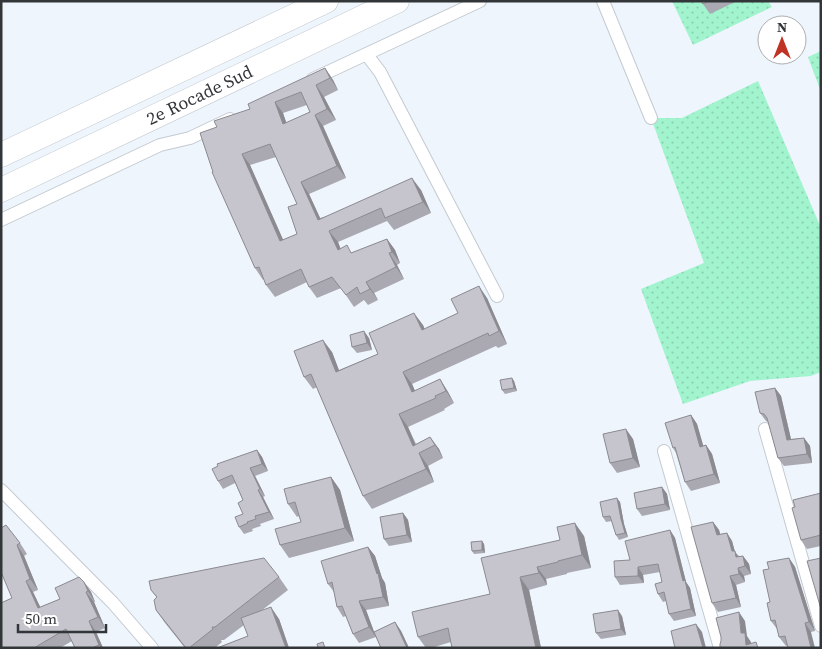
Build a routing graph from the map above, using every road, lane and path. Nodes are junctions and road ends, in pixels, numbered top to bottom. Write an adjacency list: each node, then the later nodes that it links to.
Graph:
1 (326, 1): 9 (highway, 2e Rocade Sud)
2 (397, 1): 10 (highway, 2e Rocade Sud)
3 (480, 1): 5 (street)
4 (603, 1): 8 (street)
5 (367, 55): 6 (street); 12 (street)
6 (306, 82)
7 (244, 112): 11 (street)
8 (651, 118)
9 (1, 155)
10 (1, 190)
11 (1, 220)
12 (497, 296)
13 (765, 429): 16 (street)
14 (664, 450): 18 (street)
15 (1, 490): 17 (street)
16 (821, 626)
17 (152, 648)
18 (720, 648)

